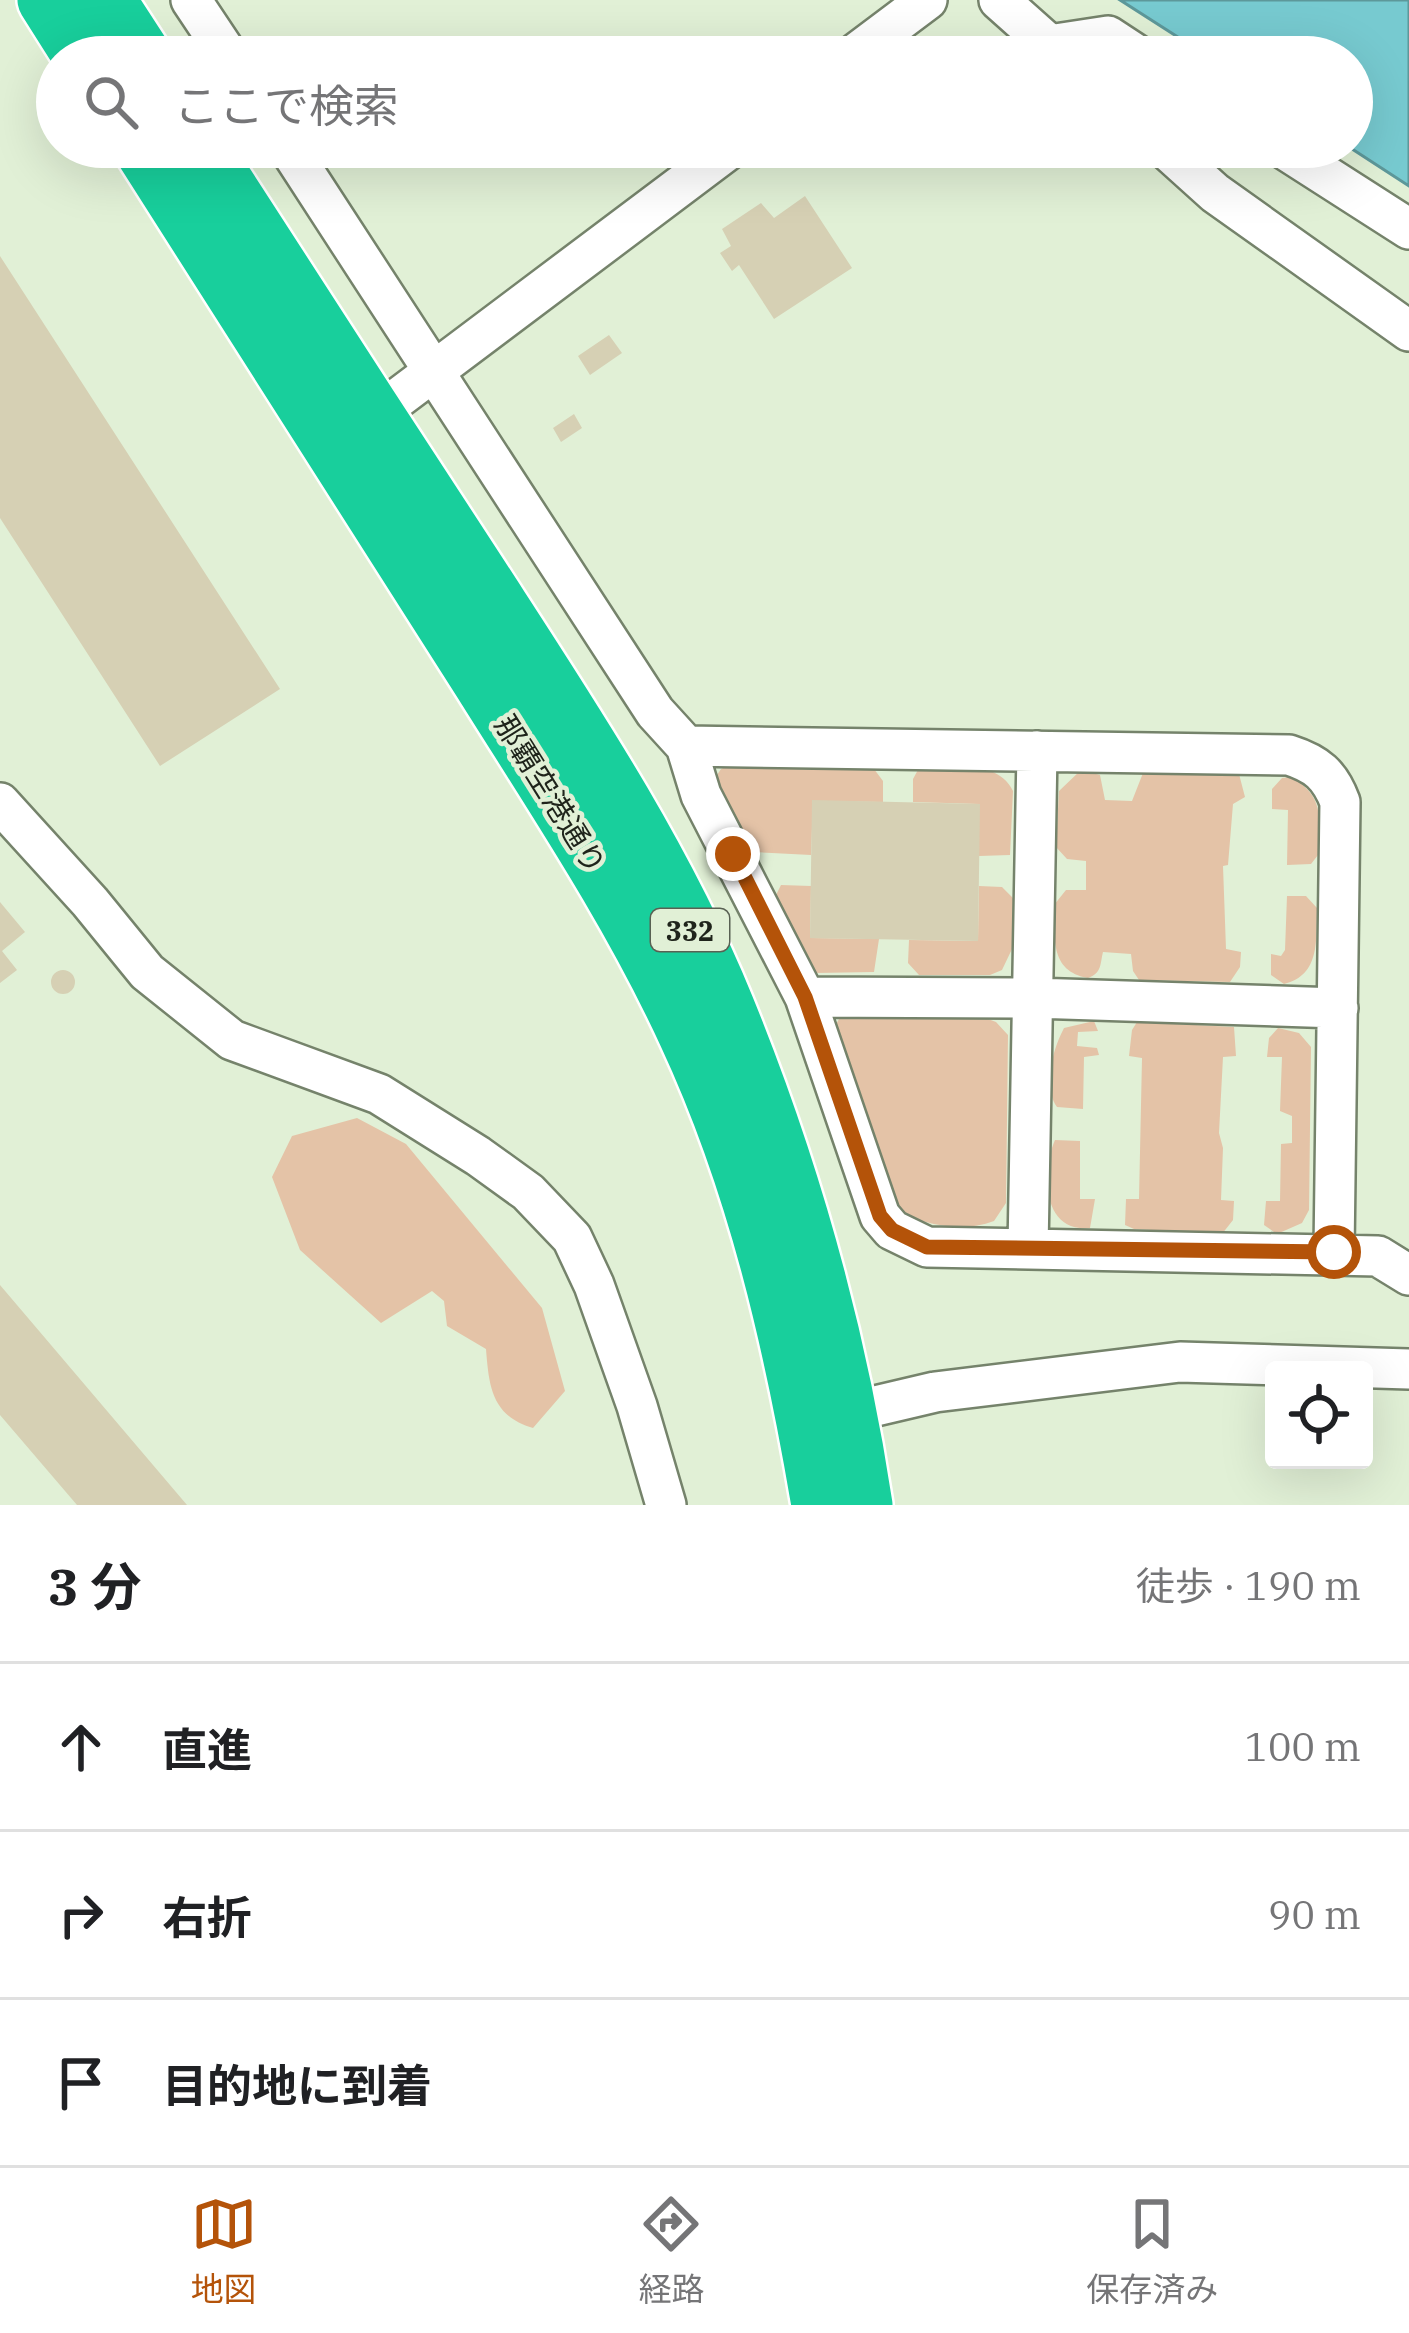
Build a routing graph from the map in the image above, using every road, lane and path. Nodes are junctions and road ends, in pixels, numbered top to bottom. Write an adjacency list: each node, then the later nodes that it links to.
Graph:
1 (46, 0): 6 (highway)
2 (107, 0): 7 (highway)
3 (191, 0): 8 (lane)
4 (927, 0): 9 (lane)
5 (1007, 3): 10 (lane)
6 (69, 36)
7 (130, 36)
8 (215, 36)
9 (879, 36)
10 (1041, 36)
11 (156, 168): 20 (highway, 那覇空港通り / 332)
12 (213, 168): 20 (highway, 那覇空港通り / 332)
13 (302, 168): 19 (lane)
14 (704, 168): 19 (lane)
15 (1187, 168): 18 (lane)
16 (1314, 168): 17 (lane)
17 (1409, 229)
18 (1409, 331)
19 (432, 373): 20 (lane); 21 (lane)
20 (355, 431): 31 (highway, 那覇空港通り / 332); 33 (highway, 那覇空港通り / 332)
21 (686, 746): 22 (lane); 24 (lane)
22 (1037, 752): 25 (lane); 26 (lane)
23 (0, 803): 32 (lane)
24 (805, 997): 25 (lane); 27 (lane)
25 (1033, 998): 26 (lane); 27 (lane)
26 (1338, 1008): 28 (lane)
27 (1028, 1249): 28 (lane)
28 (1334, 1252): 29 (lane)
29 (1409, 1275)
30 (1409, 1369): 31 (lane)
31 (850, 1412): 34 (highway, 那覇空港通り / 332)
32 (666, 1505)
33 (820, 1505)
34 (864, 1505)

